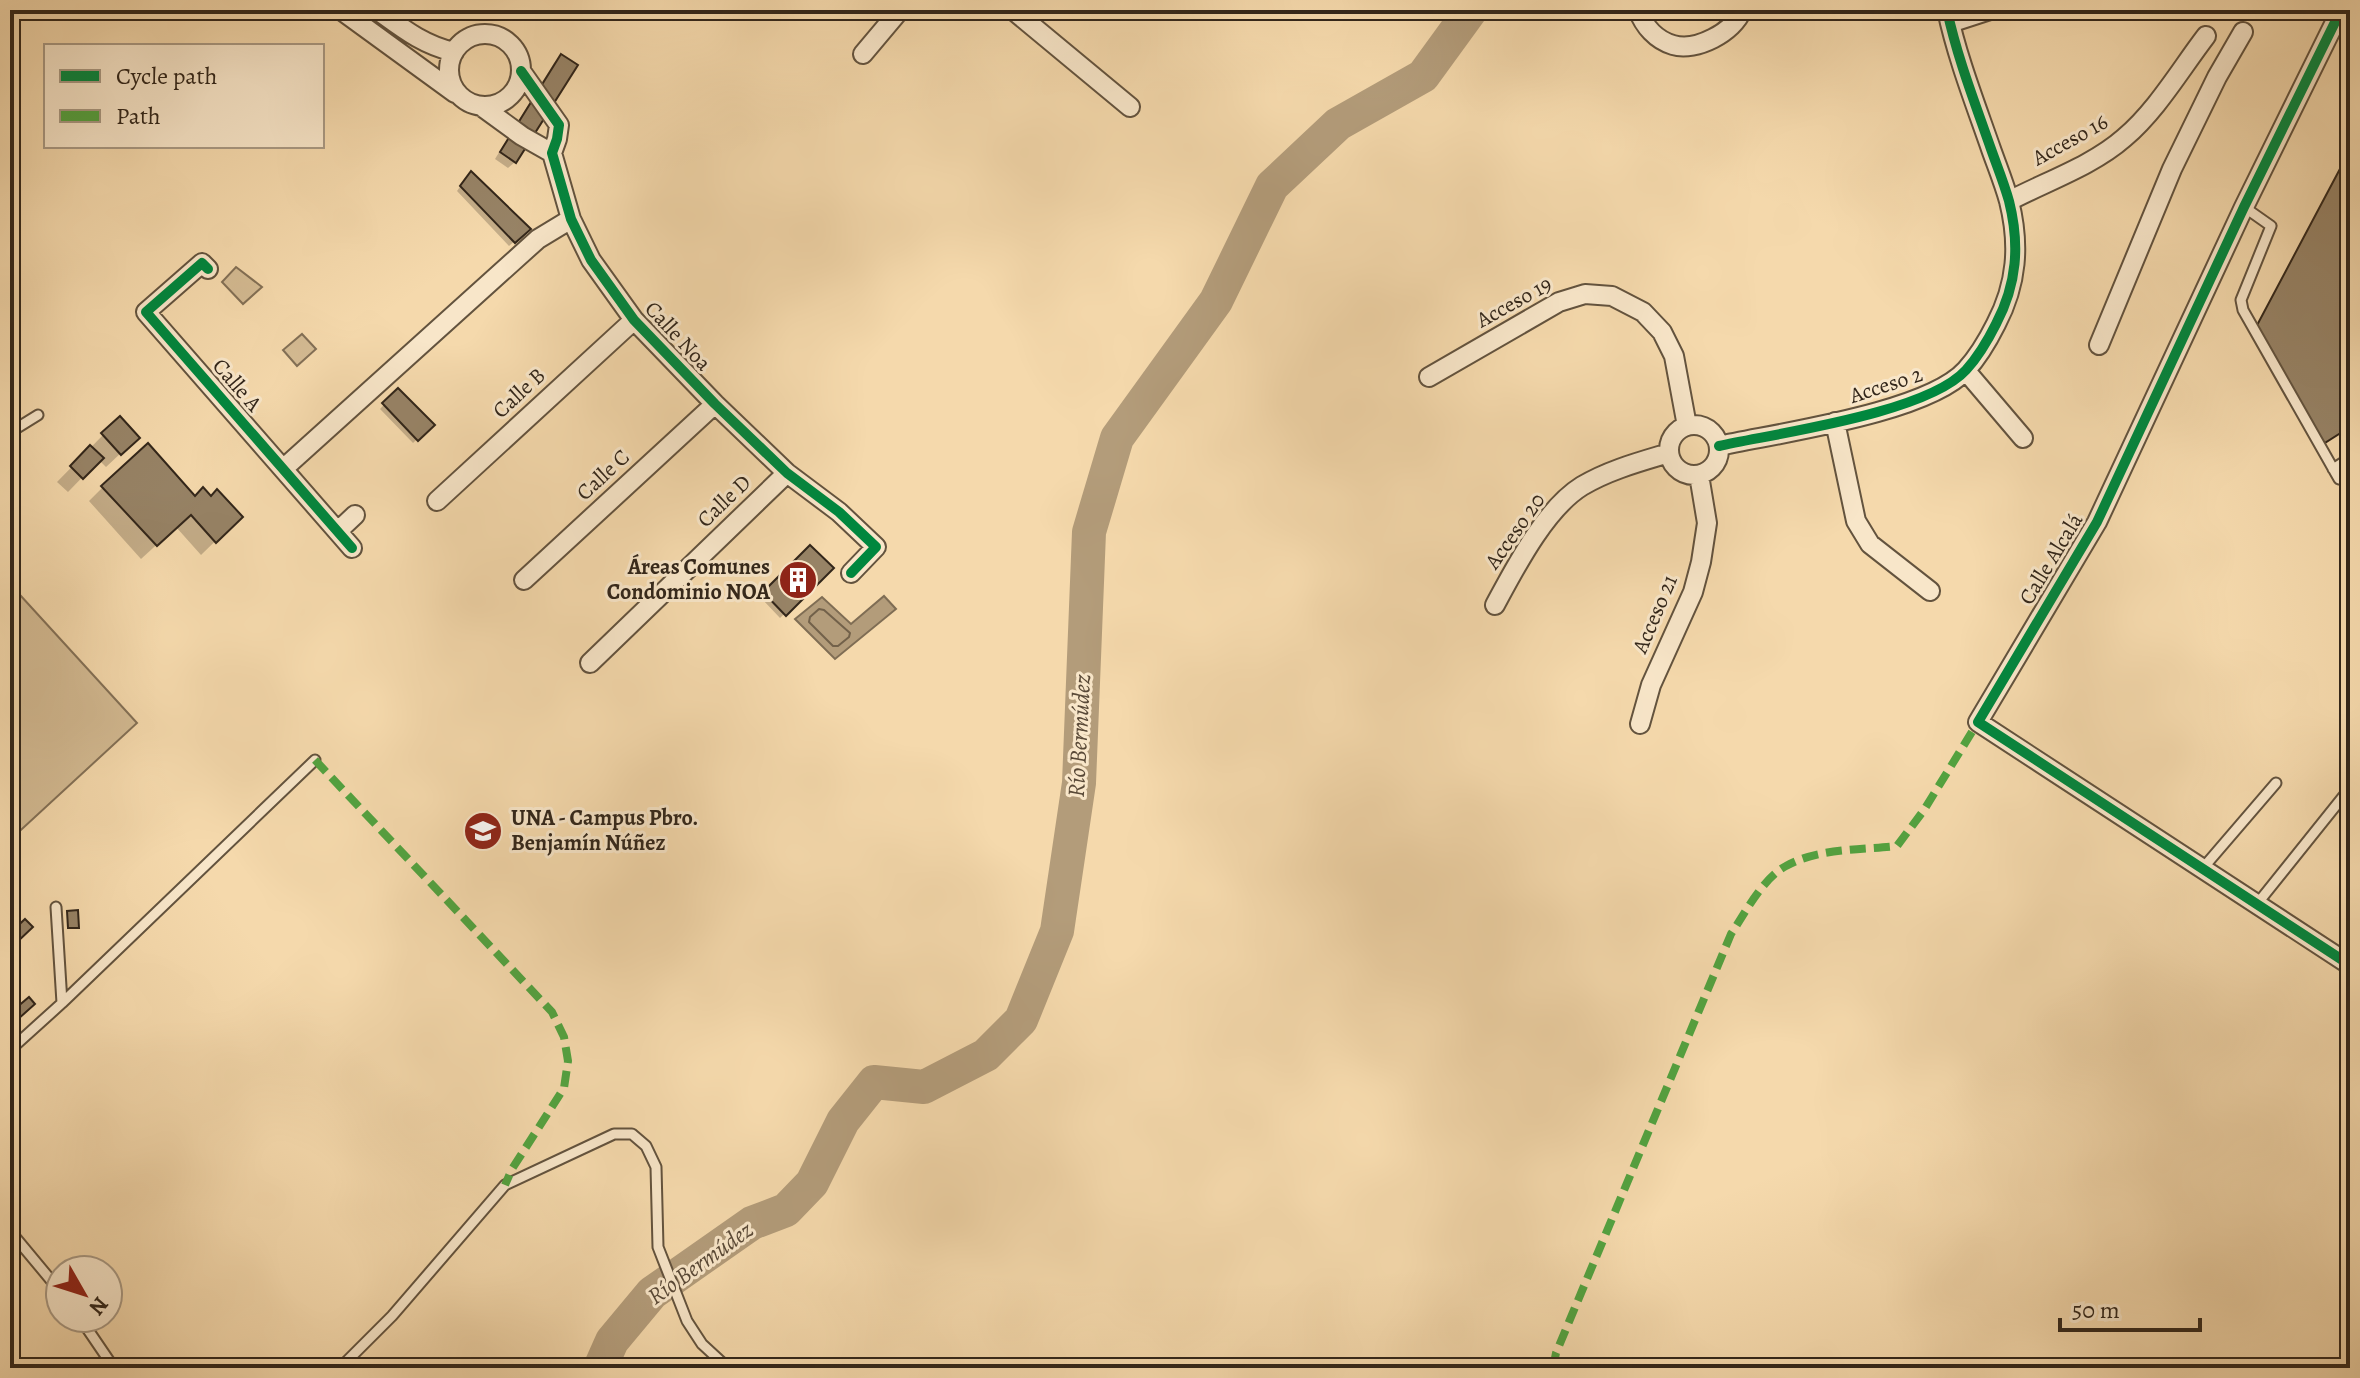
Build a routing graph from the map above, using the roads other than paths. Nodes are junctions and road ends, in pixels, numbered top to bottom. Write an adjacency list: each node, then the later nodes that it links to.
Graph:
1 (341, 10): 17 (street)
2 (377, 10): 12 (street)
3 (900, 10): 13 (street)
4 (1013, 10): 19 (street)
5 (1638, 10): 6 (street)
6 (1742, 10)
7 (1990, 10): 9 (street)
8 (2341, 10): 22 (street, Calle Alcalá)
9 (1948, 16): 21 (street, Acceso 2)
10 (2243, 32): 16 (street)
11 (2206, 36): 14 (street, Acceso 16)
12 (454, 52): 15 (street); 17 (street)
13 (863, 54)
14 (2186, 62): 16 (street); 21 (street, Acceso 16)
15 (521, 71): 18 (street); 20 (street, Calle Noa)
16 (2217, 77): 26 (street)
17 (459, 96): 18 (street)
18 (481, 106): 20 (street)
19 (1130, 107)
20 (552, 153): 23 (street, Calle Noa)
21 (2009, 201): 27 (street, Acceso 2)
22 (2244, 207): 39 (lane); 56 (street, Calle Alcalá)
23 (571, 219): 25 (street, Calle Noa); 38 (street)
24 (208, 269): 38 (street, Calle A)
25 (634, 320): 29 (street, Calle Noa); 43 (street, Calle B)
26 (2099, 345)
27 (1966, 371): 31 (street, Acceso 2); 34 (street)
28 (1429, 377): 32 (street, Acceso 19)
29 (715, 404): 40 (street, Calle Noa); 48 (street, Calle C)
30 (38, 415): 33 (lane)
31 (1835, 422): 35 (street, Acceso 2); 49 (street)
32 (1687, 426): 35 (street); 36 (street)
33 (17, 428)
34 (2023, 438)
35 (1719, 446): 41 (street)
36 (1669, 453): 41 (street); 50 (street, Acceso 20)
37 (2350, 458): 39 (lane)
38 (283, 469): 45 (street, Calle A)
39 (2333, 469): 42 (lane)
40 (787, 473): 47 (street, Calle Noa); 51 (street, Calle D)
41 (1699, 475): 52 (street, Acceso 21)
42 (2339, 479)
43 (437, 501)
44 (355, 515): 45 (street)
45 (338, 531): 46 (street, Calle A)
46 (352, 548)
47 (851, 573)
48 (524, 580)
49 (1930, 591)
50 (1495, 605)
51 (590, 663)
52 (1640, 724)
53 (315, 760): 60 (lane)
54 (2276, 783): 56 (lane)
55 (2350, 788): 57 (lane)
56 (2203, 868): 57 (street, Calle Alcalá)
57 (2257, 904): 59 (street, Calle Alcalá)
58 (56, 907): 60 (lane)
59 (2350, 965)
60 (62, 1003): 61 (lane)
61 (10, 1050)
62 (10, 1231): 63 (lane)
63 (44, 1272)
64 (91, 1334): 65 (lane)
65 (114, 1368)
66 (340, 1368): 67 (lane)
67 (728, 1368)

